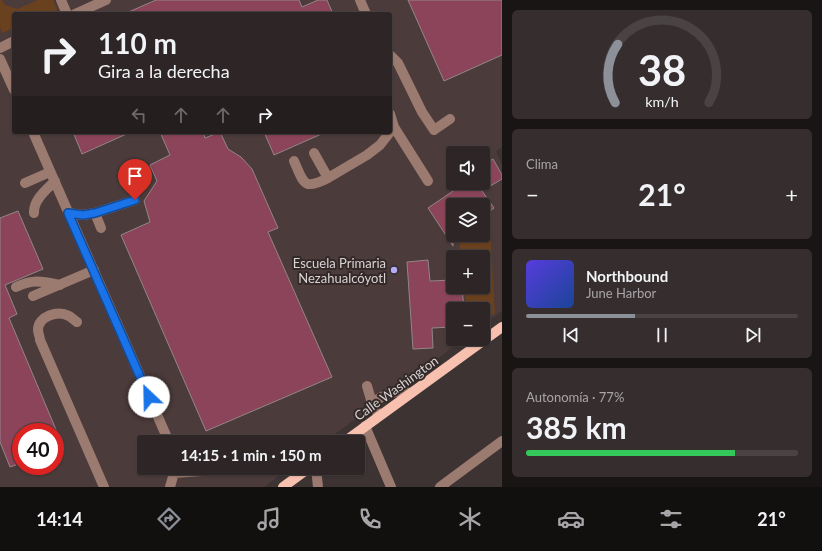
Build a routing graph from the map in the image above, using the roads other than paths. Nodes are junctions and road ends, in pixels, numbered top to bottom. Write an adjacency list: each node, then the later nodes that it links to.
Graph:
1 (61, 0): 4 (street)
2 (106, 0): 5 (street)
3 (360, 0): 6 (street)
4 (66, 12)
5 (79, 12)
6 (365, 12)
7 (12, 43): 8 (street)
8 (0, 48)
9 (392, 57): 12 (street)
10 (0, 59): 11 (street)
11 (12, 80)
12 (450, 119)
13 (392, 120): 14 (street)
14 (394, 127): 15 (street); 22 (street)
15 (392, 130)
16 (34, 134): 20 (street)
17 (389, 134): 21 (street)
18 (314, 153): 21 (street)
19 (294, 161): 21 (street)
20 (52, 176): 23 (street); 25 (street); 26 (street)
21 (328, 178)
22 (428, 181)
23 (25, 184)
24 (135, 200): 27 (street)
25 (34, 213)
26 (68, 213): 27 (street); 29 (street)
27 (95, 213): 28 (street)
28 (101, 228)
29 (94, 270): 30 (street); 40 (street)
30 (60, 285): 31 (street); 32 (street)
31 (16, 287)
32 (34, 296)
33 (77, 322): 46 (street)
34 (502, 327): 36 (main road, Calle Washington)
35 (367, 386): 37 (street)
36 (411, 393): 37 (street); 38 (main road, Calle Washington)
37 (372, 403): 38 (street)
38 (379, 416): 39 (main road, Calle Washington)
39 (365, 426): 41 (main road, Calle Washington); 50 (street)
40 (166, 435)
41 (353, 435)
42 (502, 442): 51 (street)
43 (173, 475): 47 (street)
44 (299, 475): 48 (main road)
45 (317, 475): 49 (street)
46 (104, 487)
47 (171, 487)
48 (283, 487)
49 (318, 487)
50 (391, 487)
51 (440, 487)

